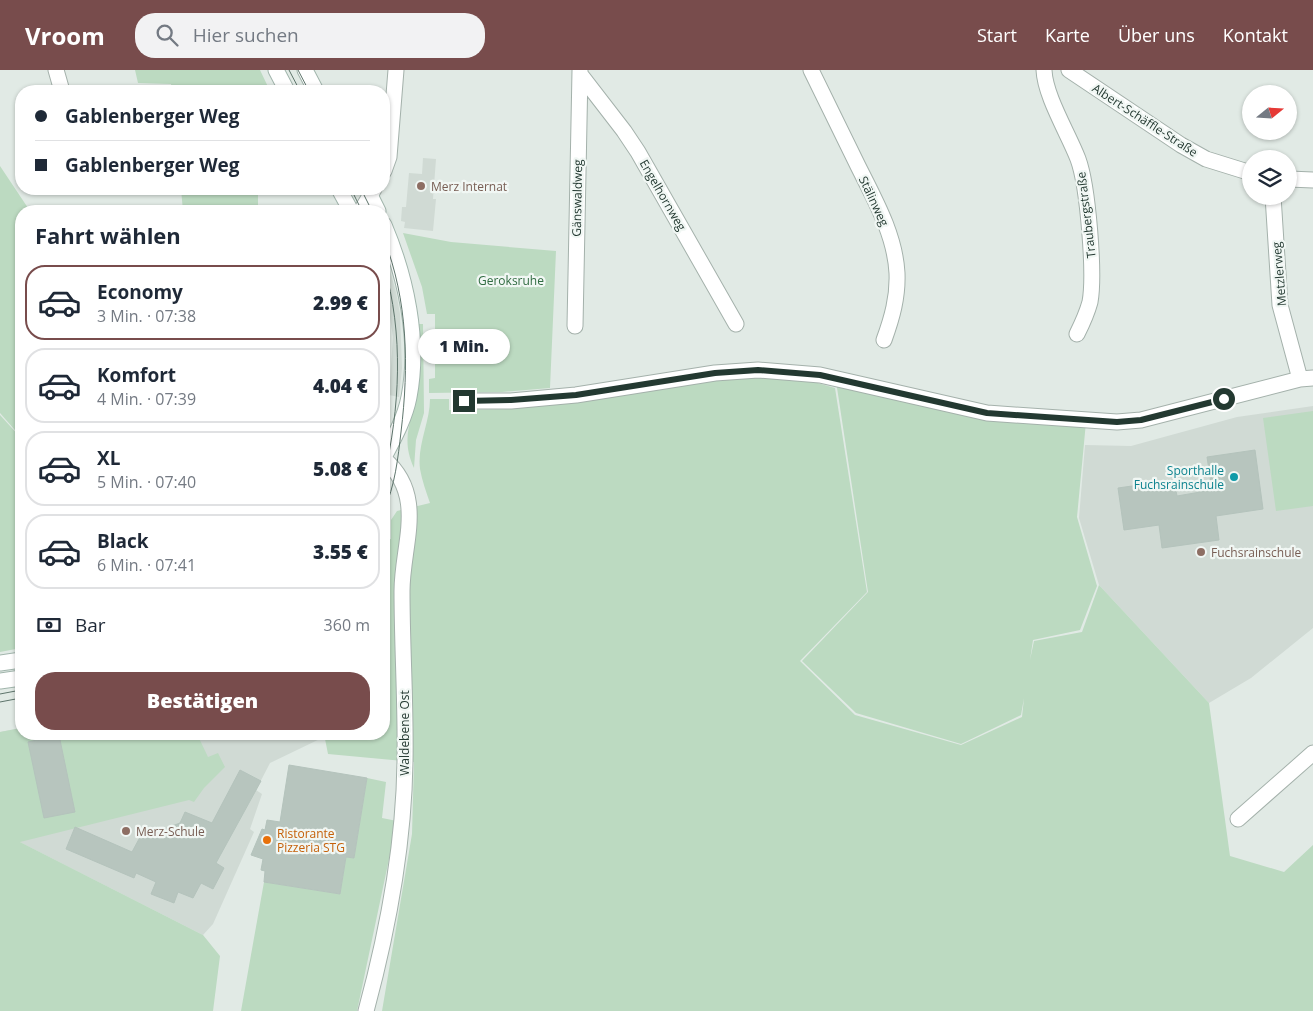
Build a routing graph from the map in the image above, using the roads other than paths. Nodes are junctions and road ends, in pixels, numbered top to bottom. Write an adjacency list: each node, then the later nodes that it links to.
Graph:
1 (56, 70): 9 (street)
2 (276, 70): 10 (street)
3 (306, 70): 11 (street)
4 (396, 70): 12 (street)
5 (811, 70): 21 (street, Stälinweg)
6 (1044, 70): 20 (street, Traubergstraße)
7 (1069, 70): 13 (street, Albert-Schäffle-Straße)
8 (580, 72): 18 (street, Engelhornweg); 19 (street, Gänswaldweg)
9 (60, 85)
10 (284, 85)
11 (313, 85)
12 (390, 126)
13 (1242, 170)
14 (1297, 179): 15 (street)
15 (1313, 180)
16 (1274, 205): 22 (street, Metzlerweg)
17 (390, 241): 24 (street)
18 (736, 324)
19 (575, 326)
20 (1077, 334)
21 (884, 340)
22 (1306, 378): 23 (street)
23 (464, 401)
24 (390, 444)
25 (390, 466): 32 (street, Waldebene Ost)
26 (15, 661): 27 (street)
27 (0, 663)
28 (15, 679): 29 (street)
29 (0, 681)
30 (1313, 753): 31 (street)
31 (1238, 819)
32 (366, 1011)

